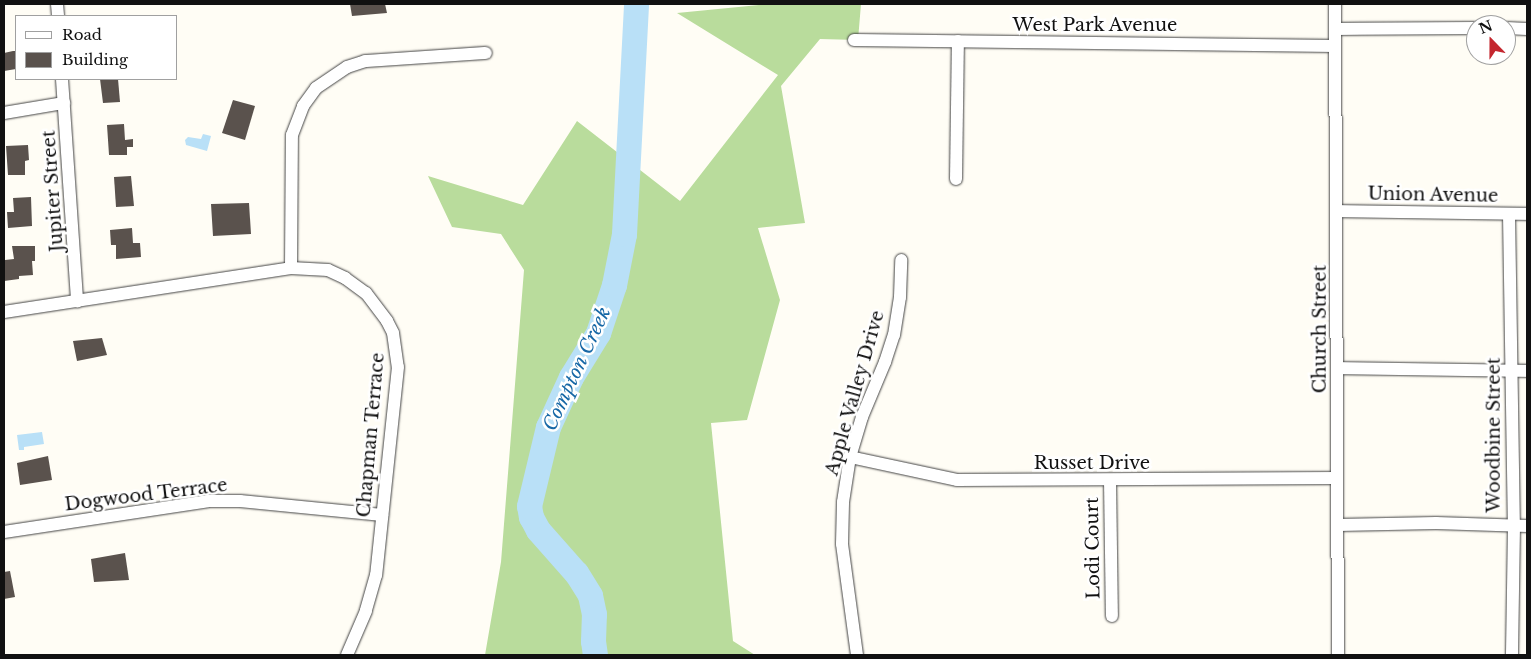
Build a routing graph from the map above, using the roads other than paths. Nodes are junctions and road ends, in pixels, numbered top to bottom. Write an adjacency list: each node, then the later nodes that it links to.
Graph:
1 (1335, 4): 3 (street, Church Street)
2 (1466, 28): 3 (street)
3 (1335, 29): 6 (street, Church Street)
4 (854, 40): 5 (street, West Park Avenue)
5 (958, 42): 6 (street, West Park Avenue); 11 (street)
6 (1335, 46): 12 (street, Church Street)
7 (486, 53): 16 (street)
8 (62, 80): 9 (street, Jupiter Street)
9 (64, 102): 10 (street); 17 (street, Jupiter Street)
10 (4, 113)
11 (956, 179)
12 (1338, 212): 13 (street, Union Avenue); 19 (street, Church Street)
13 (1509, 214): 14 (street, Union Avenue); 20 (street, Woodbine Street)
14 (1527, 214)
15 (902, 260): 22 (street, Apple Valley Drive)
16 (291, 268): 17 (street, Chapman Terrace); 25 (street, Chapman Terrace)
17 (77, 301): 18 (street, Chapman Terrace)
18 (4, 312)
19 (1338, 368): 20 (street); 23 (street, Church Street)
20 (1512, 371): 21 (street); 27 (street, Woodbine Street)
21 (1527, 371)
22 (850, 457): 24 (street, Russet Drive); 32 (street, Apple Valley Drive)
23 (1338, 478): 24 (street, Russet Drive); 26 (street, Church Street)
24 (1110, 480): 30 (street, Lodi Court)
25 (382, 515): 29 (street, Dogwood Terrace); 31 (street, Chapman Terrace)
26 (1338, 525): 27 (street); 33 (street, Church Street)
27 (1514, 526): 28 (street); 34 (street, Woodbine Street)
28 (1527, 526)
29 (4, 532)
30 (1112, 616)
31 (347, 655)
32 (857, 655)
33 (1338, 655)
34 (1512, 655)

